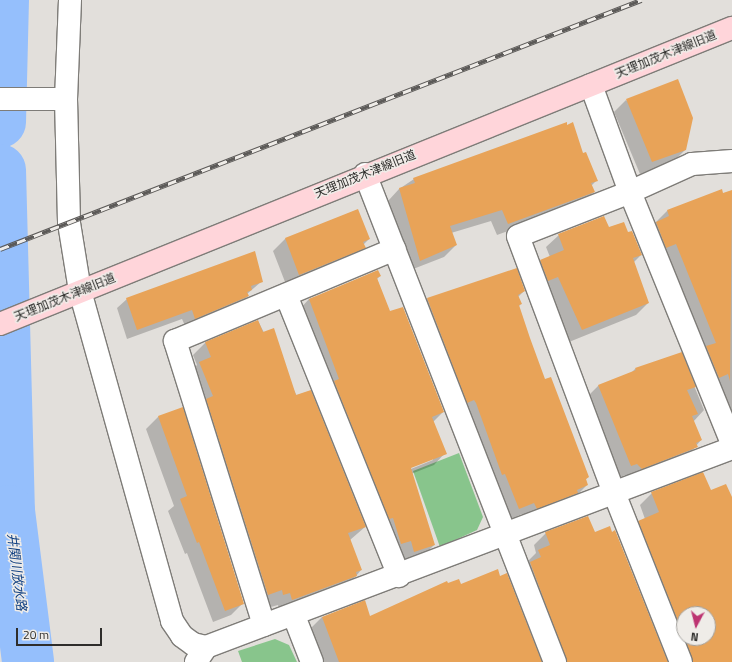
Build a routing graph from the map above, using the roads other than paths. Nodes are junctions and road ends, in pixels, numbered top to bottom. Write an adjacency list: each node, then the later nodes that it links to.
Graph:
1 (70, 0): 5 (street)
2 (732, 28): 3 (street, 天理加茂木津線旧道)
3 (591, 85): 7 (street, 天理加茂木津線旧道); 8 (street)
4 (0, 99): 5 (street)
5 (60, 99): 10 (street)
6 (732, 161): 8 (street)
7 (366, 174): 9 (street); 10 (street, 天理加茂木津線旧道)
8 (630, 192): 13 (street); 15 (street)
9 (395, 249): 11 (street); 16 (street)
10 (80, 290): 12 (street, 天理加茂木津線旧道); 20 (street)
11 (286, 295): 17 (street); 19 (street)
12 (0, 324)
13 (732, 443)
14 (732, 448): 15 (street)
15 (614, 493): 16 (street); 23 (street)
16 (507, 534): 17 (street); 22 (street)
17 (399, 576): 18 (street)
18 (294, 616): 19 (street); 21 (street)
19 (264, 625): 20 (street)
20 (201, 655)
21 (312, 662)
22 (555, 662)
23 (681, 662)

